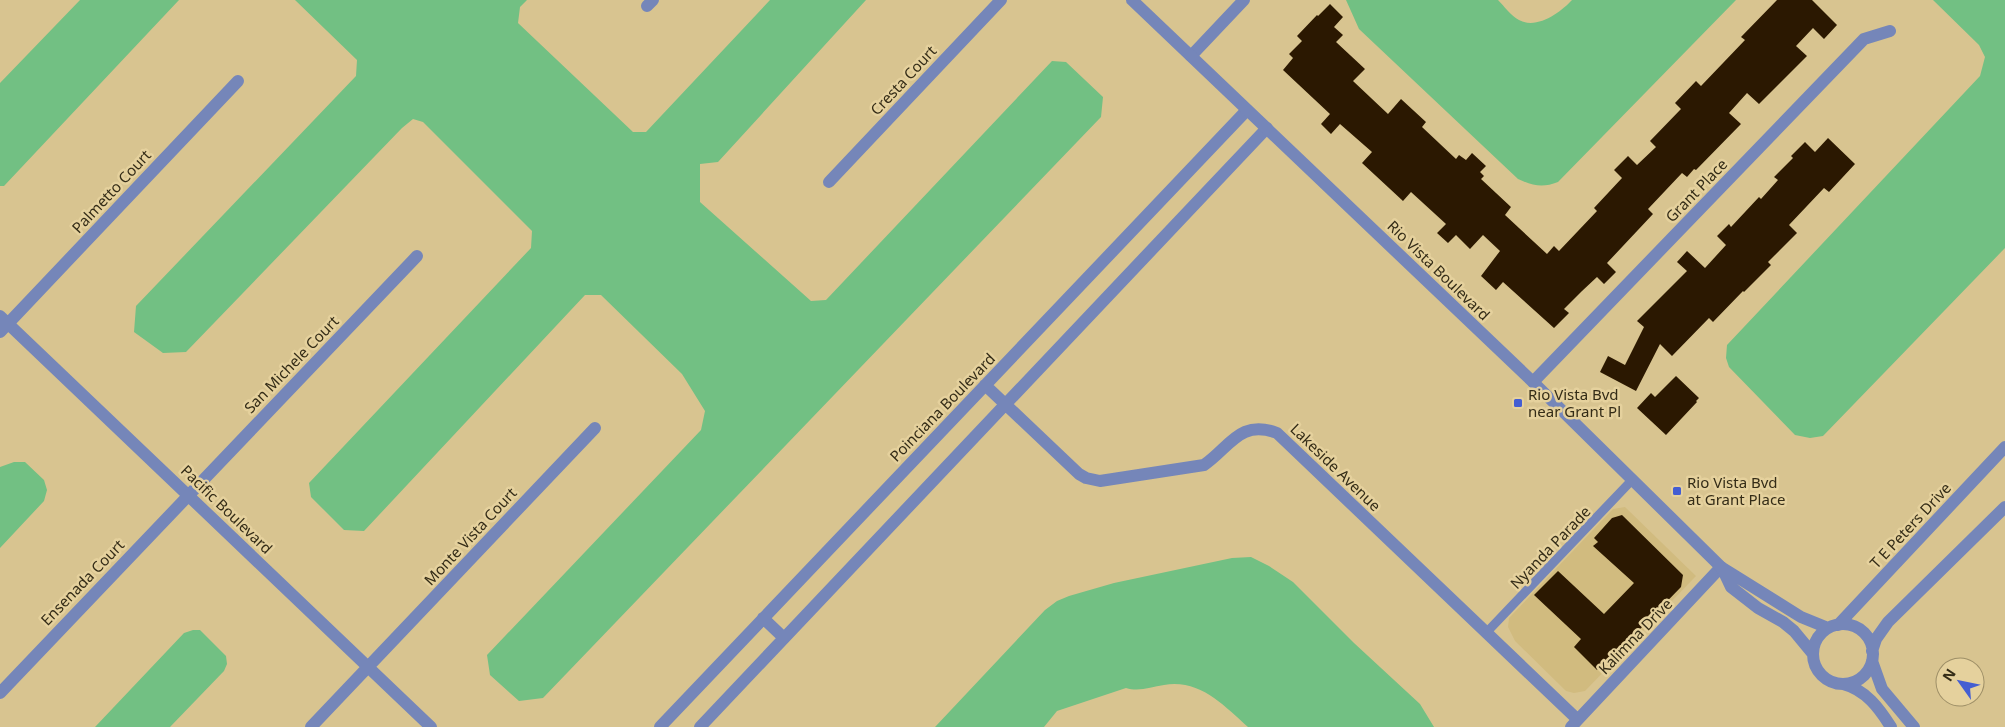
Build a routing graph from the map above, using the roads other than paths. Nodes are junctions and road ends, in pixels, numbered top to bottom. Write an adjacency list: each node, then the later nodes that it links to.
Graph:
1 (1001, 0): 9 (street, Cresta Court)
2 (1132, 0): 5 (street, Rio Vista Boulevard)
3 (1244, 0): 5 (street)
4 (1890, 31): 12 (street, Grant Place)
5 (1191, 56): 7 (street, Rio Vista Boulevard)
6 (238, 81): 11 (street, Palmetto Court)
7 (1247, 110): 8 (street, Rio Vista Boulevard); 13 (street, Poinciana Boulevard)
8 (1267, 128): 12 (street, Rio Vista Boulevard); 14 (street)
9 (829, 182)
10 (416, 256): 18 (street, San Michele Court)
11 (3, 324): 18 (street, Pacific Boulevard)
12 (1533, 382): 17 (street, Rio Vista Boulevard)
13 (985, 385): 14 (street, Lakeside Avenue); 21 (street, Poinciana Boulevard)
14 (1006, 405): 23 (street, Lakeside Avenue); 24 (street)
15 (595, 428): 27 (street, Monte Vista Court)
16 (2003, 452): 22 (street, T E Peters Drive)
17 (1633, 479): 20 (street, Rio Vista Boulevard); 23 (lane, Nyanda Parade)
18 (188, 495): 27 (street, Pacific Boulevard); 29 (street, Ensenada Court)
19 (2005, 507): 26 (street)
20 (1721, 567): 22 (street, Rio Vista Boulevard); 25 (street, Rio Vista Boulevard); 30 (street, Kalimna Drive)
21 (763, 618): 24 (street); 33 (street, Poinciana Boulevard)
22 (1833, 626): 25 (street); 26 (street)
23 (1486, 633): 30 (street, Lakeside Avenue)
24 (783, 637): 34 (street)
25 (1813, 654): 28 (street)
26 (1872, 656): 28 (street); 36 (street)
27 (369, 667): 31 (street, Monte Vista Court); 32 (street, Pacific Boulevard)
28 (1843, 684): 35 (street)
29 (0, 692)
30 (1574, 723)
31 (311, 727)
32 (430, 727)
33 (660, 727)
34 (700, 727)
35 (1891, 727)
36 (1914, 727)

